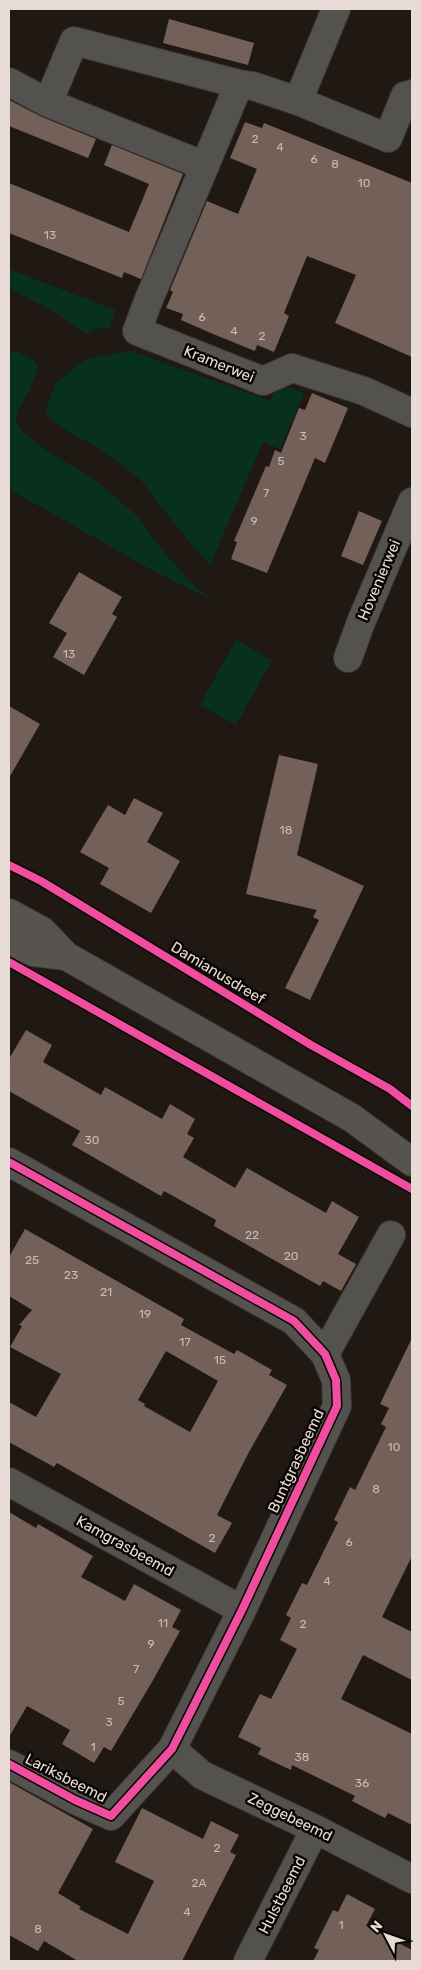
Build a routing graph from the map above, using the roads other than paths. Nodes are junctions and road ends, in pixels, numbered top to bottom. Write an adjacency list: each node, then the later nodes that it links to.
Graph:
1 (336, 9): 5 (street)
2 (9, 82): 6 (street)
3 (239, 84): 5 (street); 6 (street); 7 (street)
4 (412, 94): 5 (street)
5 (298, 101)
6 (48, 103): 7 (street)
7 (205, 166): 8 (street, Kramerwei)
8 (412, 413)
9 (412, 502): 10 (street, Hovenierwei)
10 (348, 658)
11 (9, 913): 13 (street)
12 (9, 940): 13 (street)
13 (66, 956): 14 (street)
14 (352, 1118): 15 (street); 17 (street)
15 (412, 1138)
16 (9, 1162): 19 (street, Buntgrasbeemd)
17 (412, 1162)
18 (391, 1235): 19 (street)
19 (325, 1354): 21 (street, Buntgrasbeemd)
20 (9, 1482): 21 (street, Kamgrasbeemd)
21 (242, 1610): 22 (street, Buntgrasbeemd)
22 (172, 1749): 23 (street, Lariksbeemd); 24 (street, Zeggebeemd)
23 (9, 1764)
24 (315, 1829): 25 (street, Zeggebeemd); 26 (street, Hulstbeemd)
25 (412, 1879)
26 (248, 1961)

